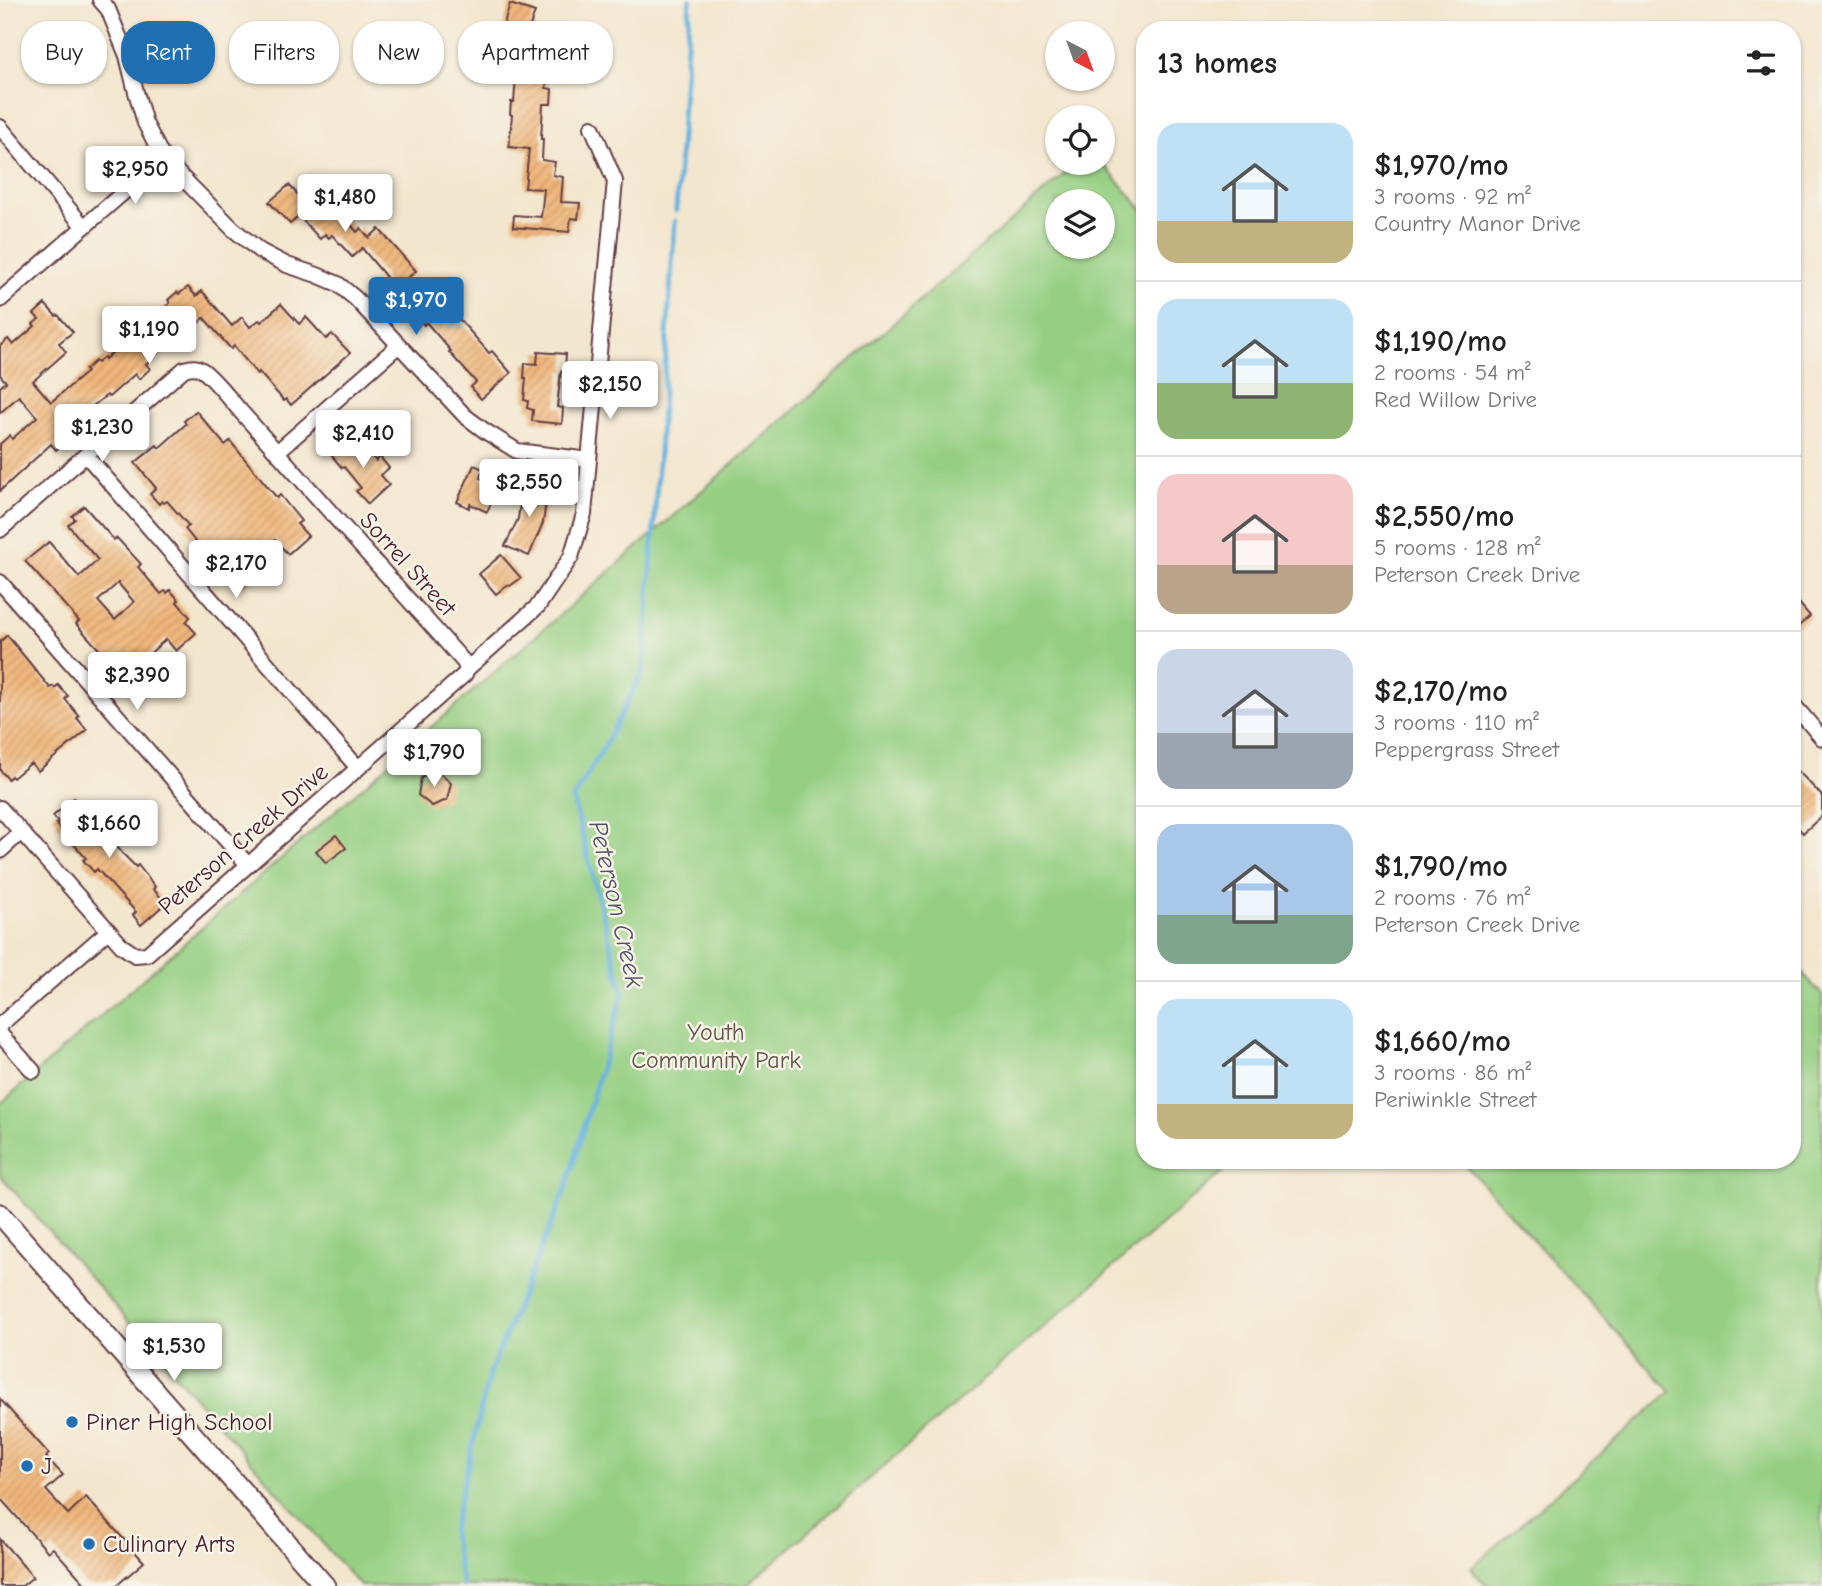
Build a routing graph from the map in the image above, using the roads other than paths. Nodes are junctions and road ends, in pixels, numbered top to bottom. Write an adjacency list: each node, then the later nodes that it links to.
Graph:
1 (100, 0): 4 (street)
2 (0, 127): 5 (street)
3 (592, 127): 10 (street, Peterson Creek Drive)
4 (163, 158): 5 (street); 7 (street)
5 (84, 227): 6 (street)
6 (0, 300)
7 (399, 345): 8 (street); 10 (street)
8 (277, 452): 9 (street, Sorrel Street); 13 (street, Sorrel Street)
9 (86, 455): 11 (street); 16 (street)
10 (589, 460): 13 (street, Peterson Creek Drive)
11 (0, 530)
12 (0, 582): 20 (street)
13 (467, 669): 16 (street, Peterson Creek Drive)
14 (1801, 714): 15 (street)
15 (1822, 738)
16 (358, 768): 20 (street, Peterson Creek Drive)
17 (0, 808): 18 (street)
18 (21, 832): 19 (street); 21 (street)
19 (0, 851)
20 (247, 865): 21 (street, Peterson Creek Drive)
21 (108, 931): 22 (street)
22 (0, 1025)
23 (0, 1034): 24 (street)
24 (33, 1071)
25 (0, 1214): 26 (main road)
26 (325, 1586)

